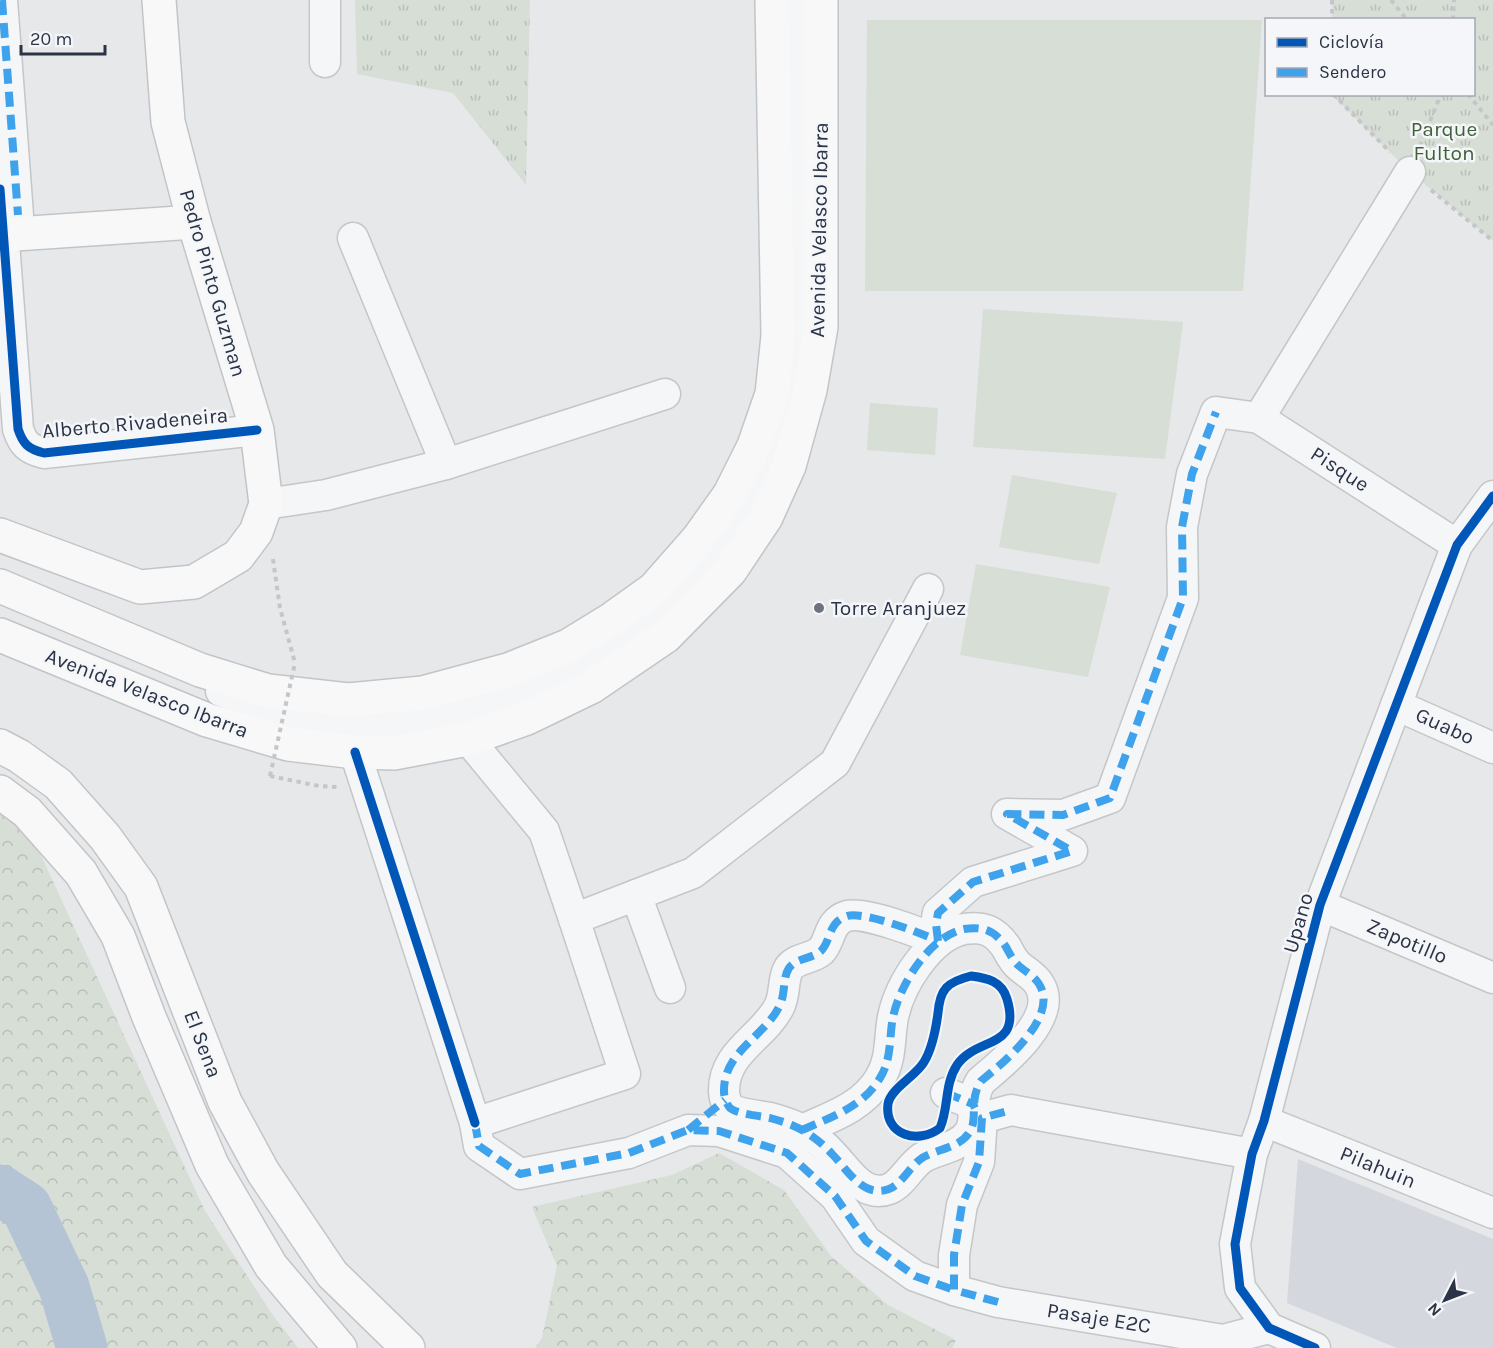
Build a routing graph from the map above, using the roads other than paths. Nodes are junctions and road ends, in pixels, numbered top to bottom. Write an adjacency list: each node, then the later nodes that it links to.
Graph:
1 (2, 0): 11 (street)
2 (159, 0): 10 (main road, Pedro Pinto Guzman)
3 (325, 0): 7 (street)
4 (772, 0): 21 (main road, Avenida Velasco Ibarra)
5 (801, 0): 23 (street)
6 (821, 0): 26 (main road, Avenida Velasco Ibarra)
7 (325, 62)
8 (1410, 172): 14 (street)
9 (0, 189): 11 (street, Alberto Rivadeneira)
10 (194, 222): 11 (main road); 15 (main road, Pedro Pinto Guzman)
11 (7, 229): 15 (street, Alberto Rivadeneira)
12 (354, 238): 16 (street)
13 (665, 394): 16 (street)
14 (1259, 418): 20 (street, Pisque); 34 (street, Pisque)
15 (257, 430): 18 (main road, Pedro Pinto Guzman)
16 (446, 464): 18 (street)
17 (1493, 496): 20 (street, Upano)
18 (266, 504): 19 (main road, Pedro Pinto Guzman)
19 (0, 535)
20 (1457, 545): 25 (street, Upano)
21 (0, 586)
22 (928, 589): 31 (street)
23 (0, 598)
24 (0, 635): 29 (main road, Avenida Velasco Ibarra)
25 (1396, 705): 28 (street, Guabo); 32 (street, Upano)
26 (468, 739): 29 (main road, Avenida Velasco Ibarra); 33 (street)
27 (0, 746): 49 (main road, El Sena)
28 (1493, 748)
29 (355, 752): 40 (street)
30 (0, 792): 48 (main road, El Sena)
31 (636, 895): 33 (street); 36 (street)
32 (1320, 905): 35 (street, Zapotillo); 39 (street, Upano)
33 (573, 919): 40 (street)
34 (938, 941): 37 (street); 38 (street); 42 (street)
35 (1493, 978)
36 (670, 988)
37 (725, 1100): 41 (street); 42 (street)
38 (967, 1105): 42 (street); 43 (street); 45 (street)
39 (1264, 1121): 43 (street, Upano); 44 (street, Pilahuin)
40 (475, 1123): 41 (street)
41 (688, 1130): 45 (street, Pasaje E2C)
42 (802, 1130)
43 (1252, 1154): 46 (street, Upano)
44 (1493, 1213)
45 (954, 1290): 47 (street, Pasaje E2C)
46 (1269, 1328): 47 (street, Pasaje E2C); 50 (street)
47 (1214, 1343)
48 (340, 1348)
49 (408, 1348)
50 (1315, 1348)

